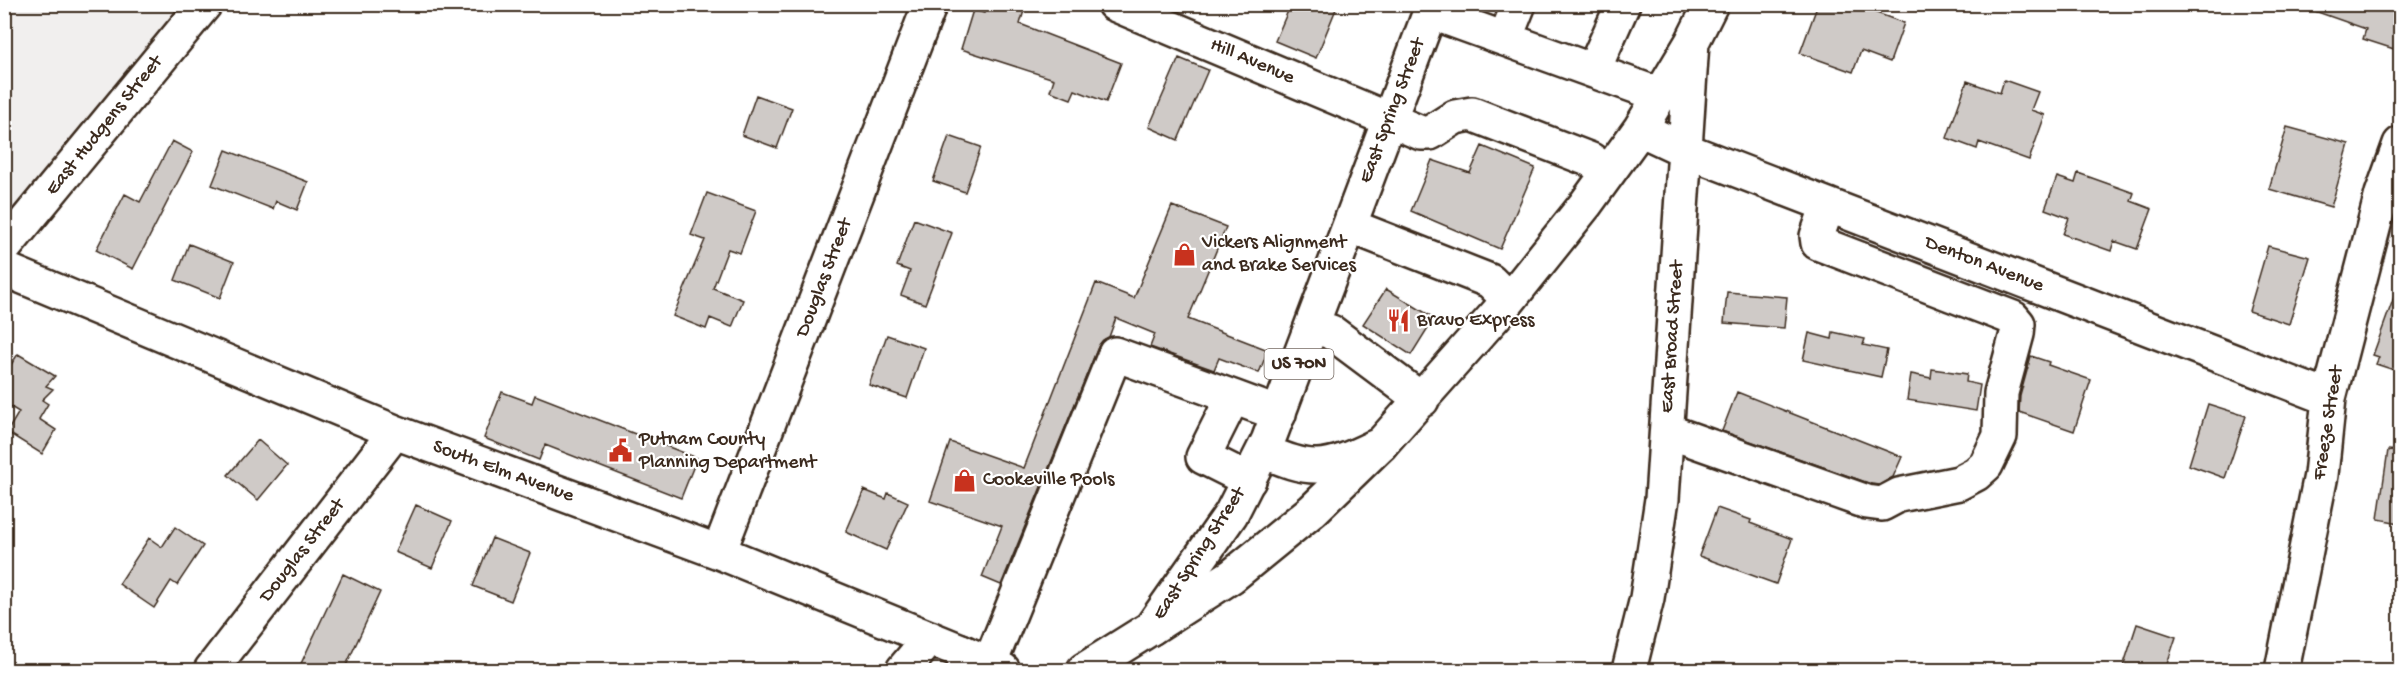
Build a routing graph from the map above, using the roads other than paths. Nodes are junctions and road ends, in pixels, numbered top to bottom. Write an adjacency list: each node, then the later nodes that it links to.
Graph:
1 (205, 4): 19 (street, East Hudgens Street)
2 (930, 4): 31 (street, Douglas Street)
3 (1114, 4): 12 (street, Hill Avenue)
4 (1519, 4): 8 (street)
5 (1623, 4): 10 (street)
6 (1711, 4): 9 (street, East Broad Street)
7 (1432, 8): 8 (street); 12 (street, East Spring Street / US 70N)
8 (1505, 39): 10 (street)
9 (1692, 42): 11 (street); 15 (street, East Broad Street)
10 (1593, 71): 11 (street)
11 (1660, 95): 13 (street)
12 (1390, 120): 16 (street, Hill Avenue); 18 (street, East Spring Street / US 70N)
13 (1640, 129): 15 (street, Denton Avenue); 16 (street)
14 (2400, 144): 24 (street, Freeze Street)
15 (1685, 150): 17 (street, Denton Avenue); 27 (street, East Broad Street)
16 (1608, 172): 21 (street)
17 (1828, 205): 24 (street, Denton Avenue); 27 (street)
18 (1350, 226): 21 (street); 22 (street, East Spring Street / US 70N)
19 (4, 248)
20 (4, 269): 28 (street, South Elm Avenue)
21 (1509, 300): 25 (street)
22 (1313, 326): 25 (street); 26 (street, East Spring Street / US 70N)
23 (1233, 397): 26 (street); 30 (street); 35 (street)
24 (2329, 398): 40 (street, Freeze Street)
25 (1422, 400): 29 (street)
26 (1279, 414): 30 (street, East Spring Street / US 70N)
27 (1667, 431): 39 (street, East Broad Street)
28 (395, 432): 31 (street, South Elm Avenue); 36 (street, Douglas Street)
29 (1381, 444): 30 (street); 32 (street)
30 (1256, 466): 32 (street, East Spring Street / US 70N)
31 (719, 552): 33 (street, South Elm Avenue)
32 (1151, 628): 34 (street, East Spring Street / US 70N)
33 (930, 638): 35 (street, South Elm Avenue); 37 (street)
34 (1124, 658): 38 (street, East Spring Street / US 70N)
35 (981, 664)
36 (211, 670)
37 (903, 670)
38 (1084, 670)
39 (1629, 670)
40 (2282, 670)

